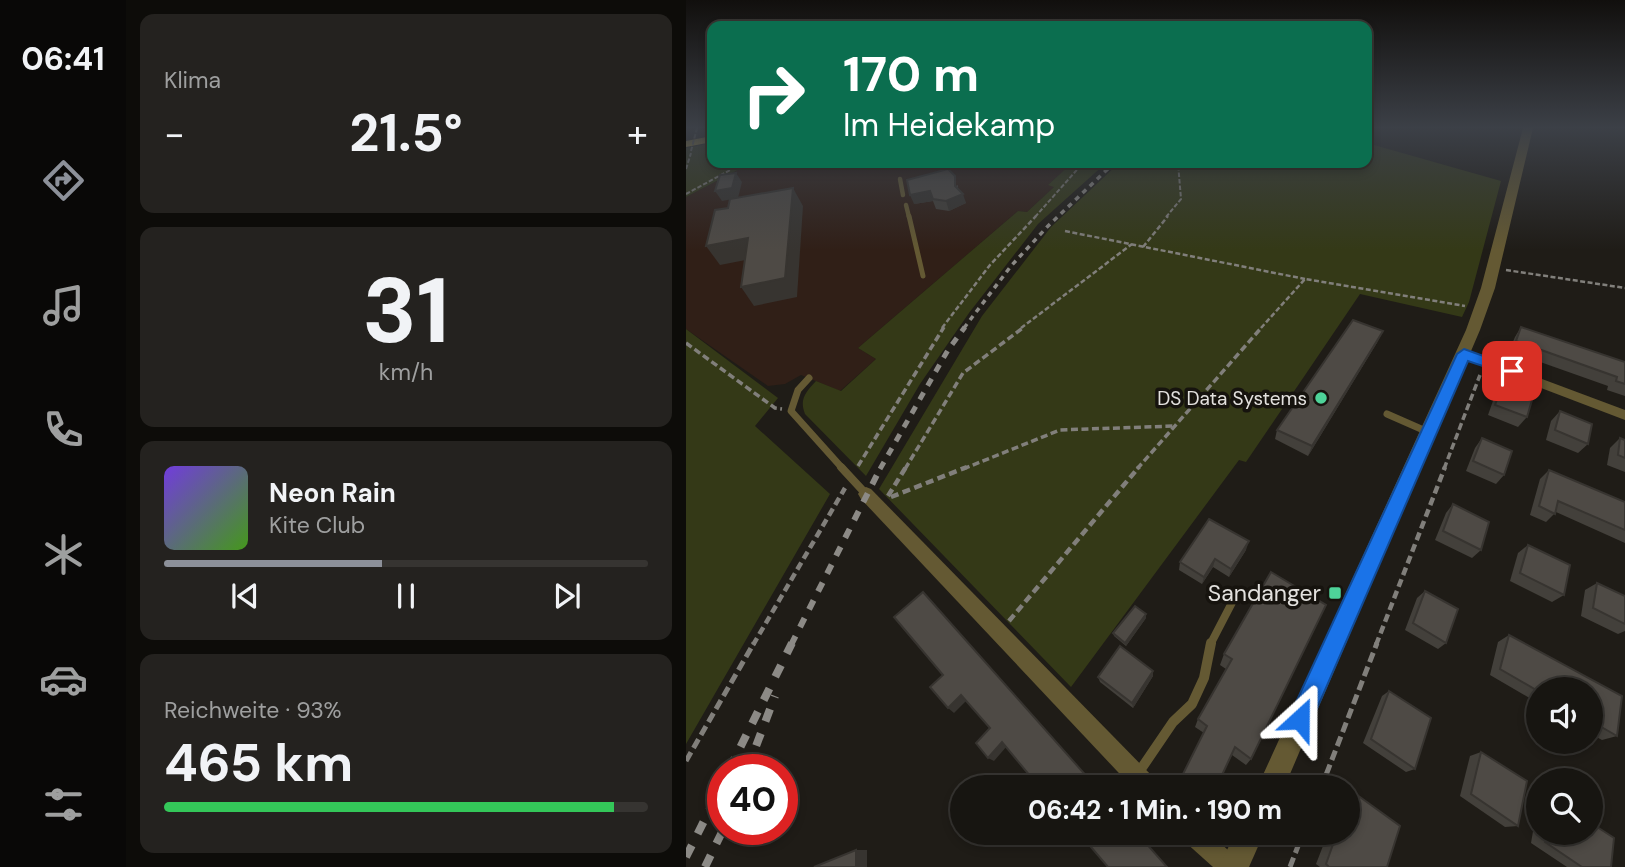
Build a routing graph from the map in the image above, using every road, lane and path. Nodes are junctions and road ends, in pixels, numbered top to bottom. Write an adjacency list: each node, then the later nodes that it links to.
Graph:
1 (733, 168): 6 (path)
2 (1078, 168): 26 (path)
3 (1178, 168): 11 (path)
4 (1518, 168): 12 (street)
5 (900, 179): 7 (lane)
6 (686, 194)
7 (903, 195)
8 (906, 205): 13 (lane)
9 (1065, 231): 10 (path)
10 (1132, 244): 11 (path); 24 (path)
11 (1143, 247): 14 (path)
12 (1493, 268): 15 (path); 16 (street)
13 (923, 276)
14 (1306, 279): 16 (path); 24 (path)
15 (1625, 288)
16 (1481, 309): 18 (street)
17 (686, 343): 21 (path)
18 (1464, 354): 19 (street); 25 (street)
19 (1480, 359): 23 (street); 34 (path)
20 (809, 378): 21 (lane)
21 (790, 411): 26 (lane)
22 (1387, 414): 25 (lane)
23 (1625, 415)
24 (1173, 426): 29 (path)
25 (1429, 432): 33 (street)
26 (851, 478): 27 (lane); 30 (path)
27 (866, 494): 29 (street)
28 (1237, 593): 32 (lane)
29 (1000, 632): 31 (street)
30 (686, 761)
31 (1136, 775)
32 (1146, 775)
33 (1276, 775)
34 (1326, 775)
35 (1206, 845): 38 (street)
36 (1244, 845): 38 (street)
37 (1298, 845): 39 (path)
38 (1232, 867)
39 (1290, 867)

